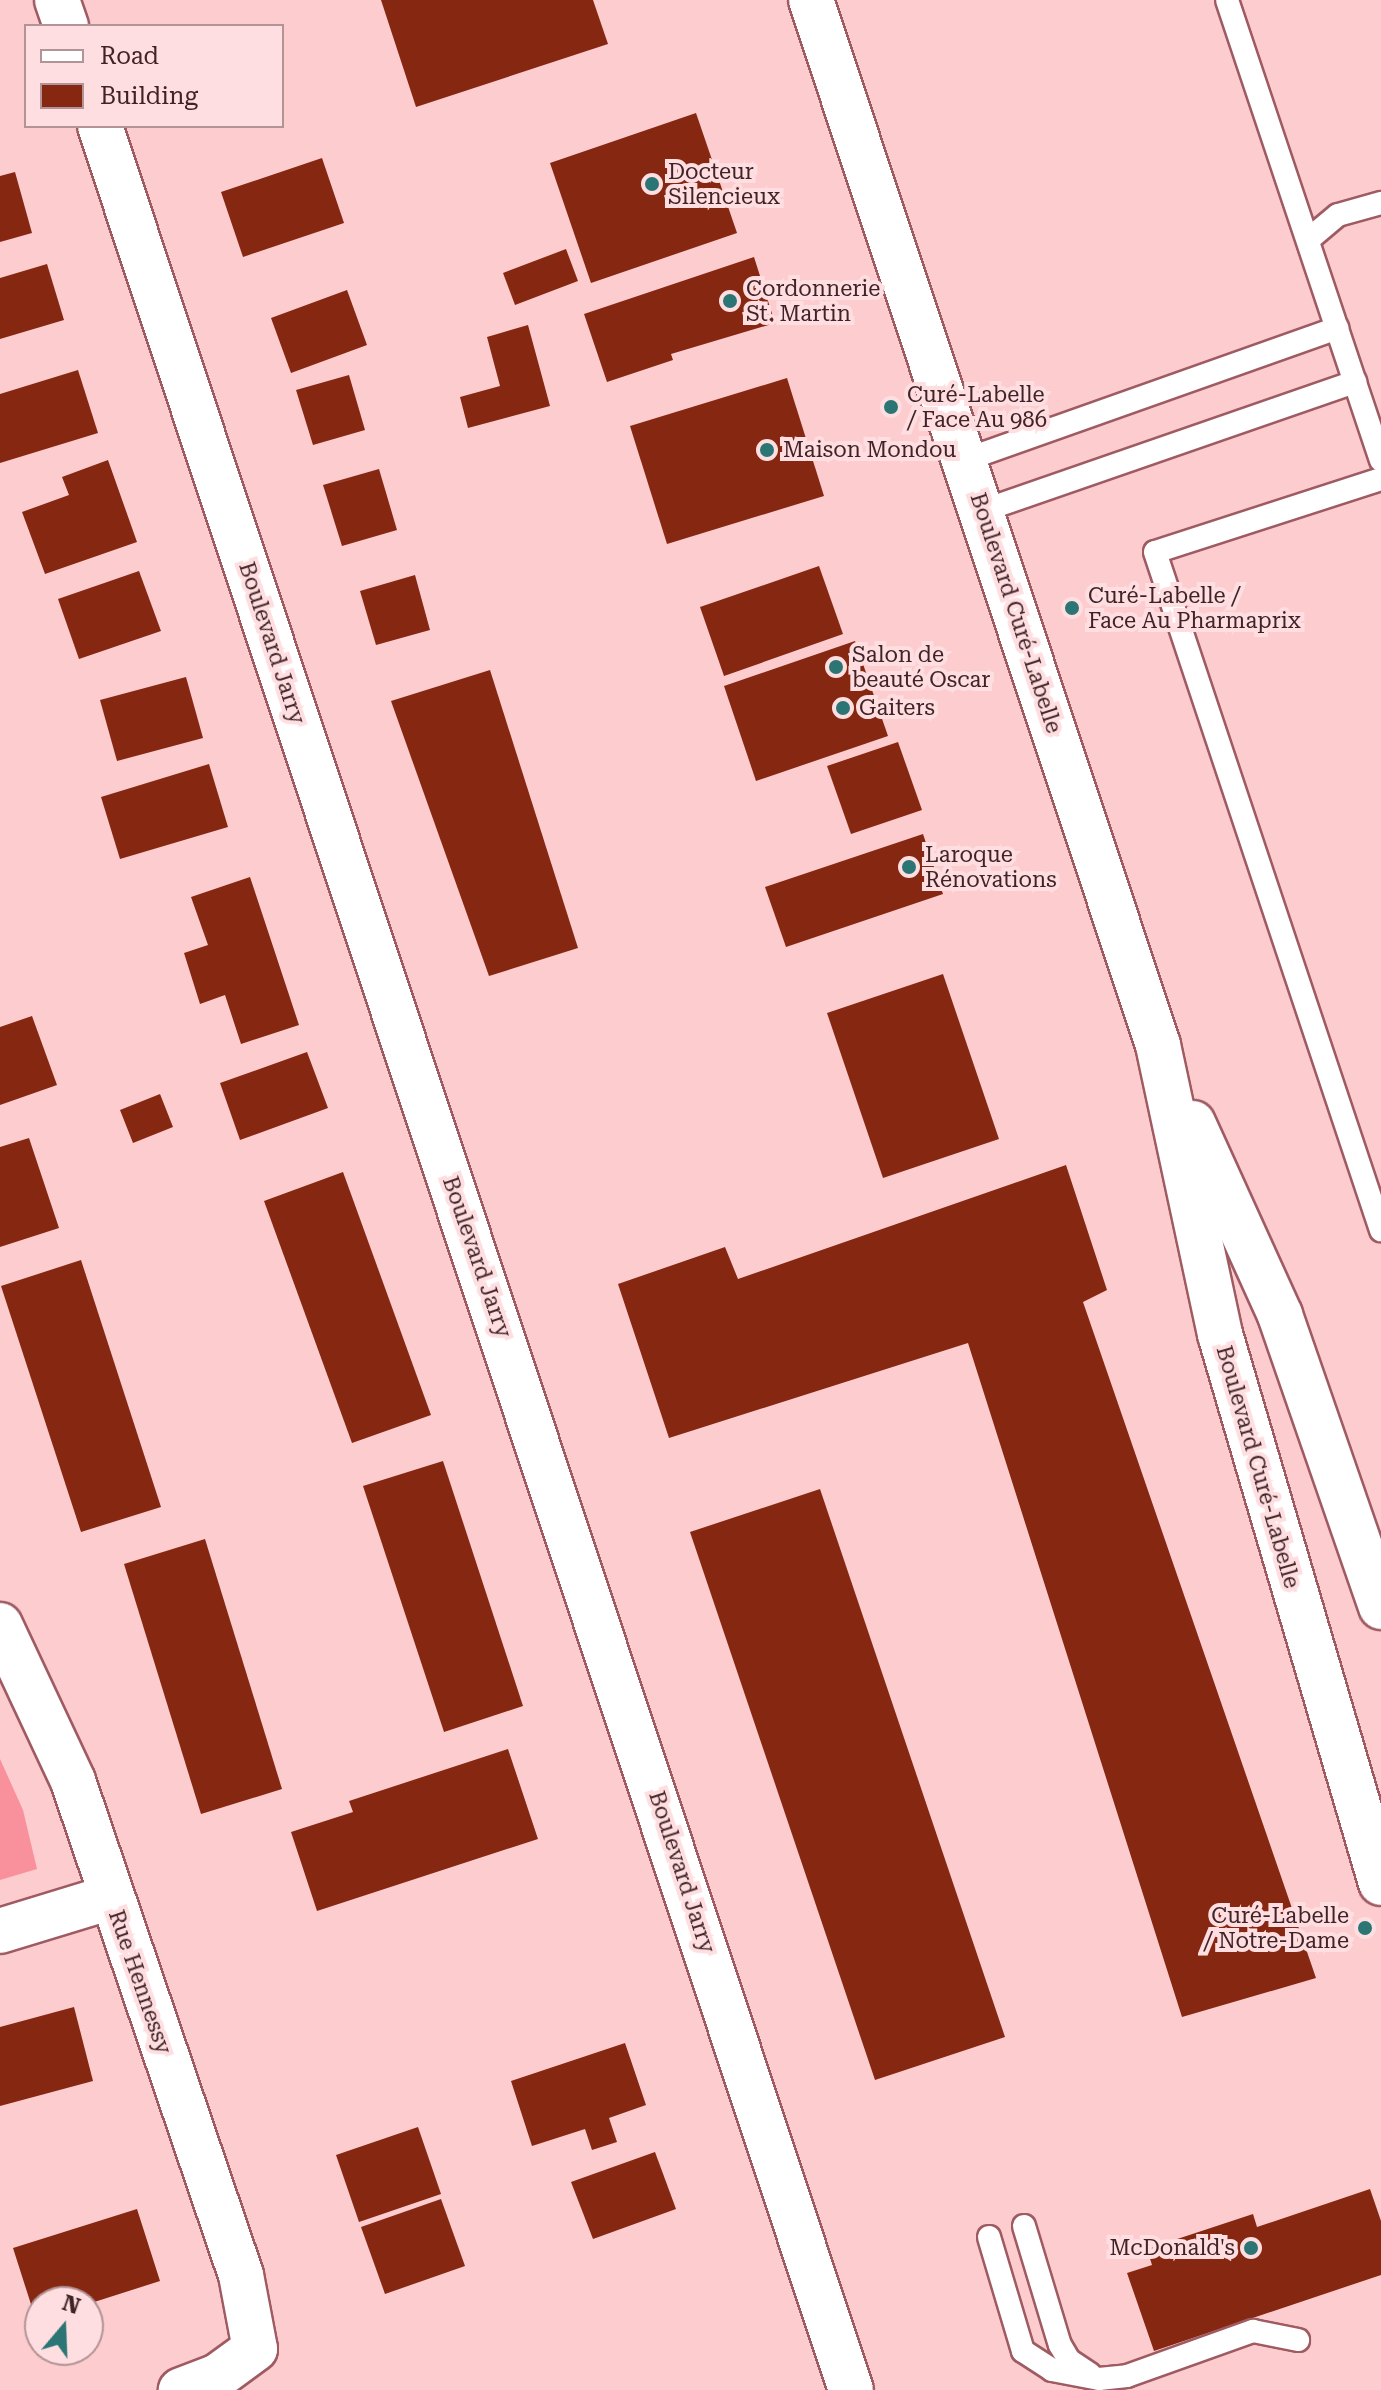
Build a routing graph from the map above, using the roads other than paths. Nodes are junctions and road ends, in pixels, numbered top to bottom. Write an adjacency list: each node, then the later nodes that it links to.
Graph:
1 (57, 0): 4 (street)
2 (811, 0): 10 (street, Boulevard Curé-Labelle)
3 (1227, 0): 7 (lane)
4 (65, 24)
5 (101, 128): 26 (street, Boulevard Jarry)
6 (1381, 203): 7 (lane)
7 (1308, 240): 8 (lane)
8 (1337, 328): 9 (lane); 10 (lane)
9 (1355, 382): 11 (lane); 13 (lane)
10 (965, 460): 13 (street, Boulevard Curé-Labelle)
11 (1381, 460)
12 (1381, 479): 15 (lane)
13 (982, 511): 14 (street, Boulevard Curé-Labelle)
14 (1158, 1045): 16 (street, Boulevard Curé-Labelle); 18 (street, Boulevard Curé-Labelle)
15 (1380, 1225)
16 (1381, 1607)
17 (0, 1625): 19 (street, Rue Hennessy)
18 (1381, 1883)
19 (111, 1897): 20 (street); 25 (street, Rue Hennessy)
20 (0, 1931)
21 (1024, 2226): 24 (lane)
22 (989, 2237): 24 (lane)
23 (1298, 2340): 24 (lane)
24 (1099, 2379)
25 (181, 2390)
26 (851, 2390)

